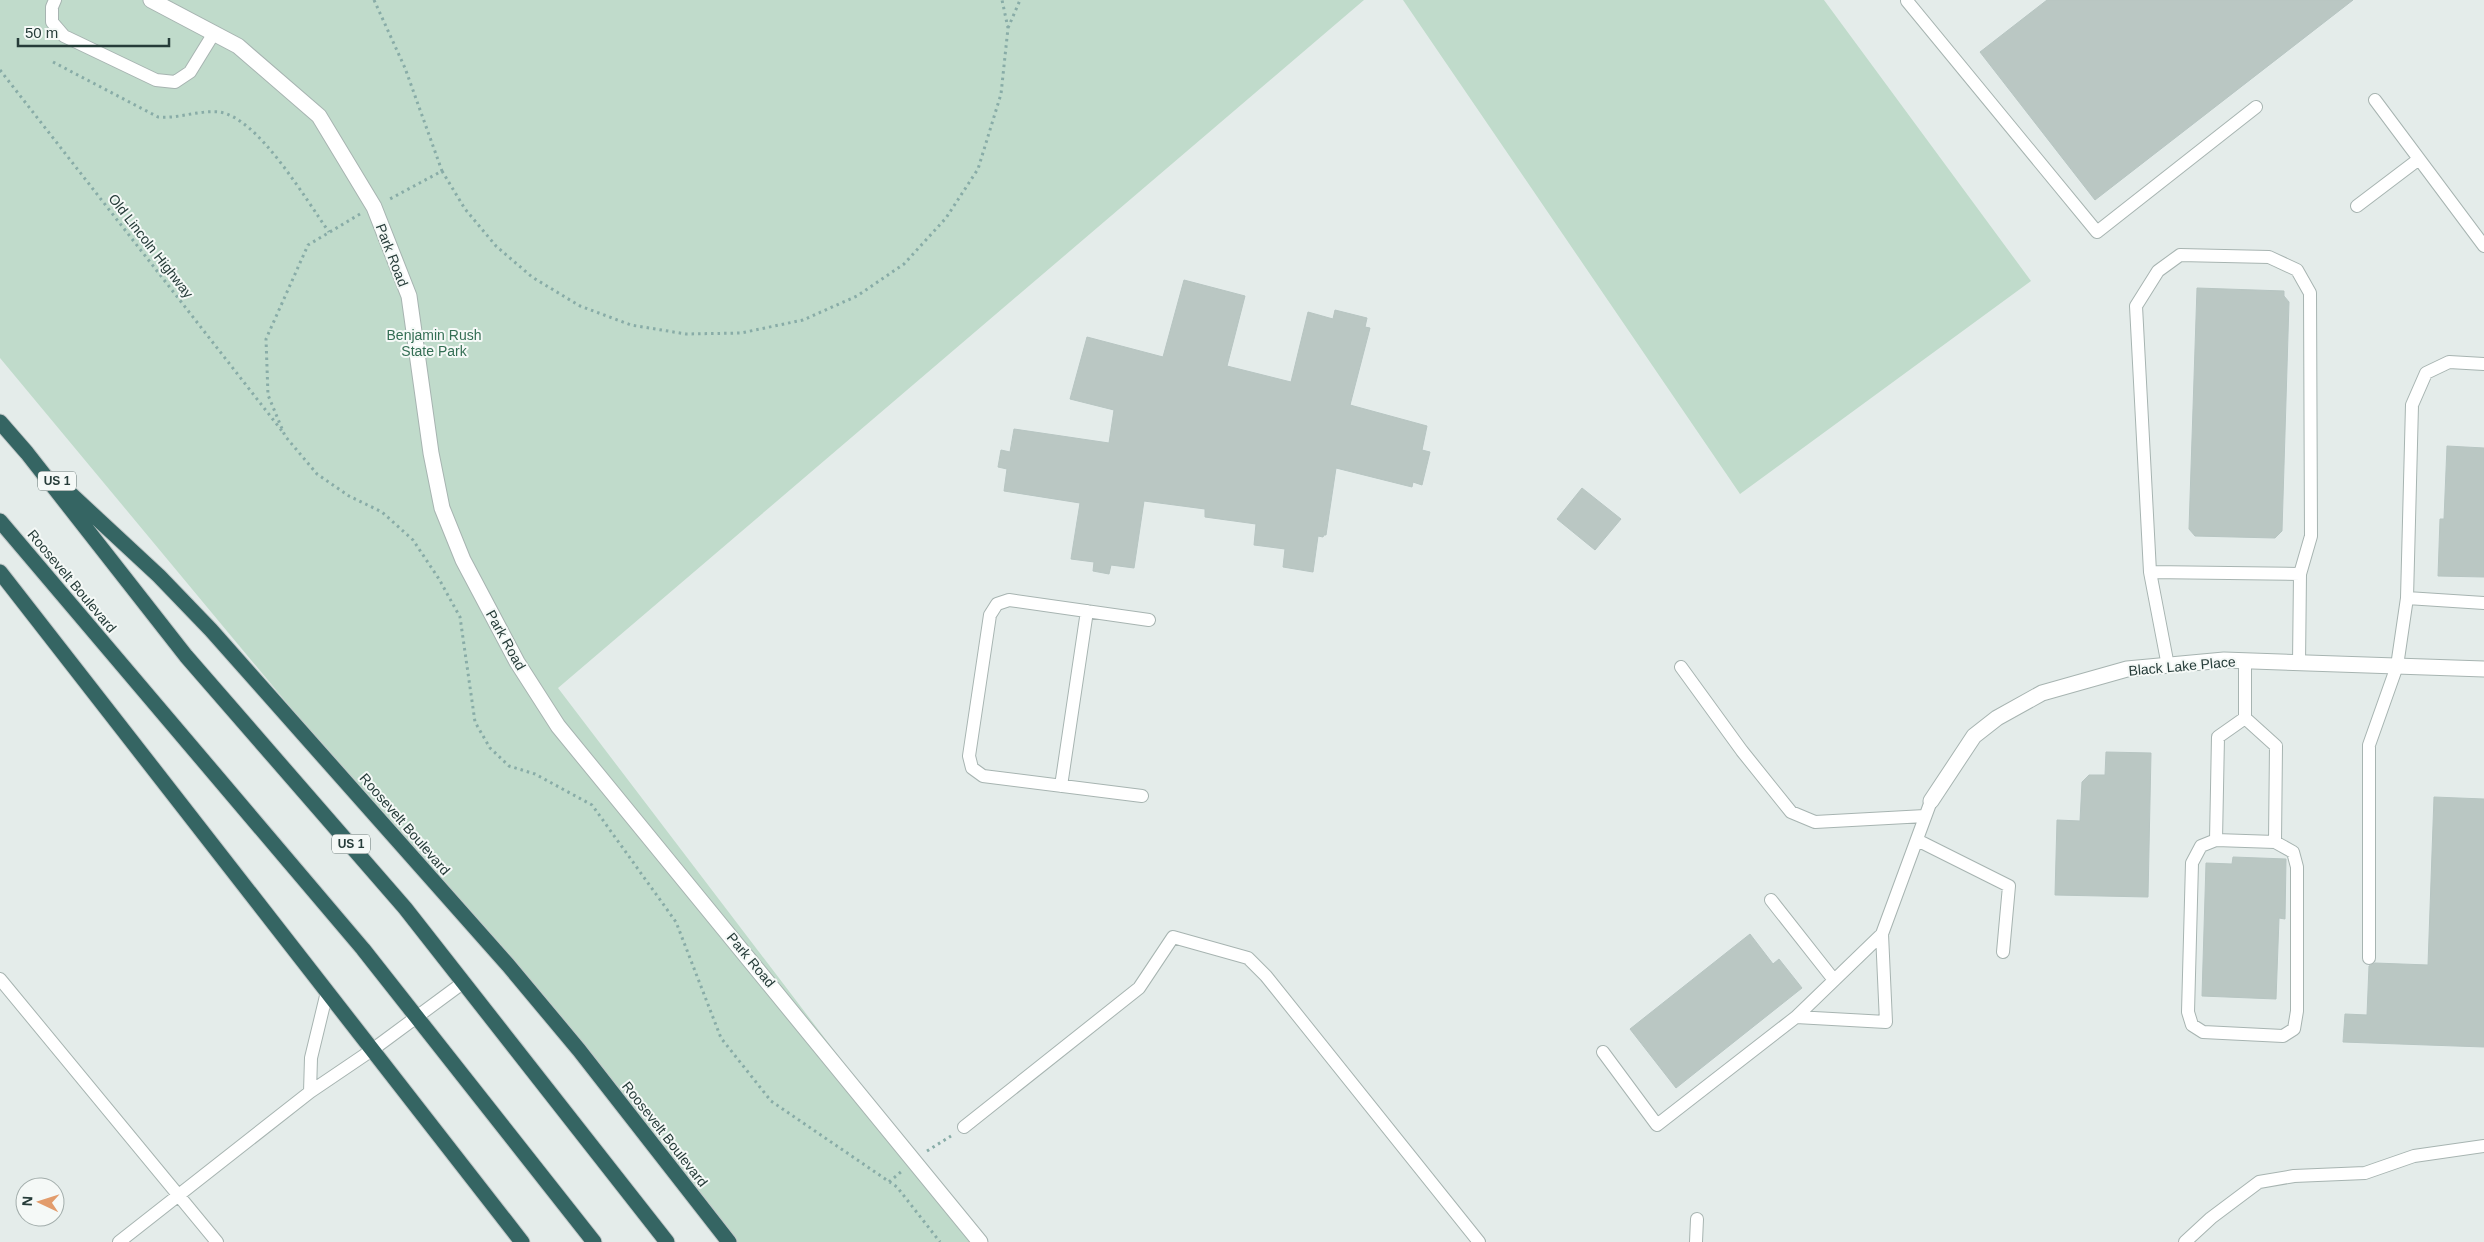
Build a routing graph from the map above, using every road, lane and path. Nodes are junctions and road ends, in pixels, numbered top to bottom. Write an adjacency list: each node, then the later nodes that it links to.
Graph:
1 (54, 0): 8 (lane)
2 (151, 0): 8 (street, Park Road)
3 (374, 0): 14 (path)
4 (1002, 0): 7 (path)
5 (1020, 0): 7 (path)
6 (1908, 0): 12 (lane)
7 (1008, 28): 14 (path)
8 (214, 33): 71 (street, Park Road)
9 (53, 62): 17 (path)
10 (0, 70): 21 (path, Old Lincoln Highway)
11 (2375, 100): 13 (lane)
12 (2256, 107)
13 (2419, 159): 16 (lane); 18 (lane)
14 (442, 171): 15 (path)
15 (383, 202)
16 (2358, 206)
17 (329, 232)
18 (2484, 246)
19 (2484, 364): 27 (lane)
20 (0, 422): 22 (highway, Roosevelt Boulevard / US 1)
21 (285, 436)
22 (27, 453): 51 (highway, Roosevelt Boulevard / US 1); 70 (highway, Roosevelt Boulevard / US 1)
23 (0, 521): 53 (highway, Roosevelt Boulevard)
24 (0, 572): 52 (highway)
25 (2150, 572): 26 (lane); 26 (lane); 33 (lane)
26 (2300, 574): 32 (lane)
27 (2407, 598): 28 (lane); 34 (lane)
28 (2484, 603)
29 (1087, 611): 30 (lane); 38 (lane); 38 (lane)
30 (1149, 620)
31 (2245, 661): 32 (street, Black Lake Place); 33 (street, Black Lake Place); 37 (lane)
32 (2299, 663): 34 (street, Black Lake Place)
33 (2168, 666): 40 (street, Black Lake Place)
34 (2397, 666): 36 (street, Black Lake Place); 48 (lane)
35 (1681, 667): 41 (lane)
36 (2484, 668)
37 (2245, 718): 43 (lane); 44 (lane)
38 (1061, 786): 39 (lane)
39 (1142, 796)
40 (1931, 801): 41 (lane)
41 (1925, 816): 42 (lane)
42 (1917, 840): 46 (lane); 47 (lane)
43 (2216, 840): 44 (lane); 44 (lane)
44 (2274, 842)
45 (1771, 900): 50 (lane)
46 (1882, 934): 50 (lane); 54 (lane)
47 (2004, 952)
48 (2369, 958)
49 (0, 979): 63 (lane)
50 (1834, 980): 54 (lane)
51 (464, 982): 53 (lane); 69 (highway, Roosevelt Boulevard / US 1)
52 (327, 992): 55 (highway); 57 (lane)
53 (416, 1017): 55 (lane); 68 (highway, Roosevelt Boulevard)
54 (1796, 1017): 56 (lane)
55 (372, 1050): 57 (lane); 67 (highway)
56 (1603, 1052)
57 (310, 1092): 63 (lane)
58 (964, 1127): 60 (path); 72 (lane)
59 (2484, 1146): 74 (lane)
60 (924, 1153)
61 (907, 1167): 62 (path)
62 (889, 1182)
63 (180, 1195): 65 (lane); 66 (lane)
64 (1697, 1219): 73 (lane)
65 (119, 1242)
66 (217, 1242)
67 (522, 1242)
68 (594, 1242)
69 (667, 1242)
70 (729, 1242)
71 (980, 1242)
72 (1479, 1242)
73 (1696, 1242)
74 (2186, 1242)

